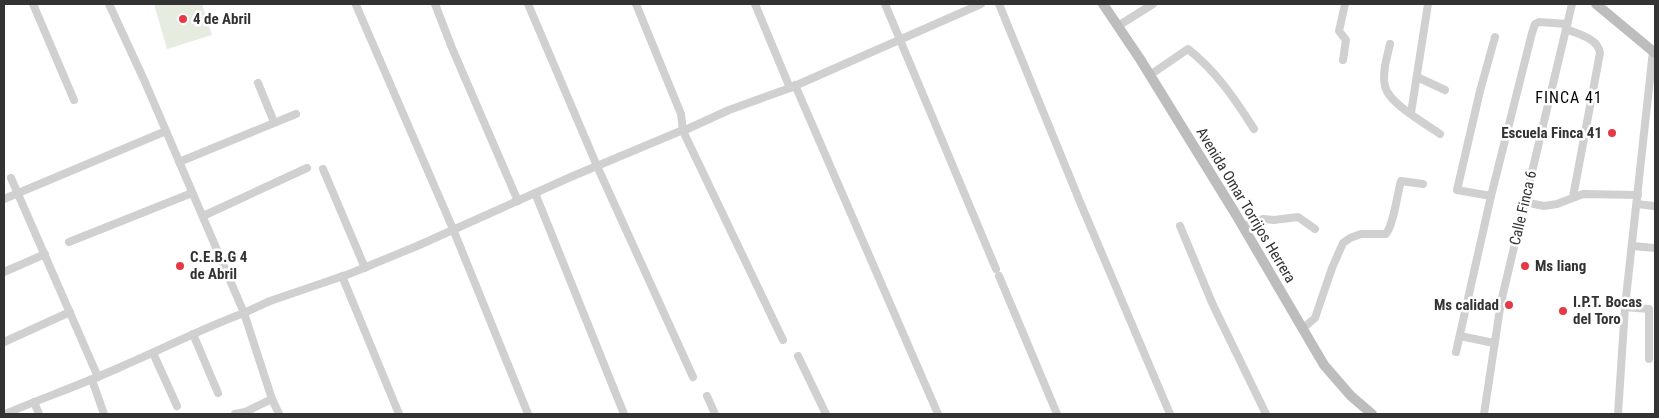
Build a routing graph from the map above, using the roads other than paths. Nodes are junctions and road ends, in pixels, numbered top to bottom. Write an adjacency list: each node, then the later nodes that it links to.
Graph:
1 (32, 4): 29 (street)
2 (109, 4): 34 (street)
3 (435, 4): 50 (street)
4 (528, 4): 38 (street)
5 (636, 4): 35 (street)
6 (755, 4): 27 (street)
7 (885, 4): 20 (street)
8 (981, 4): 20 (street)
9 (999, 4): 98 (street)
10 (1103, 4): 17 (street, Avenida Omar Torrijos Herrera)
11 (1153, 4): 17 (street)
12 (1345, 4): 23 (street)
13 (1428, 4): 25 (street)
14 (1572, 4): 18 (street, Calle Finca 6)
15 (1596, 4): 22 (street)
16 (356, 5): 57 (street)
17 (1118, 26): 24 (street, Avenida Omar Torrijos Herrera)
18 (1566, 27): 47 (street); 49 (street); 51 (street, Calle Finca 6)
19 (1496, 37): 47 (street)
20 (901, 40): 27 (street); 97 (street)
21 (1390, 44): 31 (street)
22 (1654, 52): 46 (street)
23 (1343, 60)
24 (1150, 75): 33 (street); 56 (street, Avenida Omar Torrijos Herrera)
25 (1417, 77): 28 (street); 31 (street)
26 (258, 83): 32 (street)
27 (792, 86): 35 (street); 96 (street)
28 (1445, 90)
29 (74, 100)
30 (296, 114): 32 (street)
31 (1411, 114): 36 (street)
32 (274, 122): 37 (street)
33 (1254, 129)
34 (166, 131): 37 (street); 43 (street)
35 (683, 131): 38 (street); 72 (street)
36 (1440, 134)
37 (179, 162): 44 (street)
38 (597, 166): 45 (street); 79 (street)
39 (307, 168): 54 (street)
40 (323, 169): 63 (street)
41 (11, 178): 43 (street)
42 (1423, 184): 69 (street)
43 (18, 192): 48 (street); 62 (street)
44 (192, 193): 54 (street); 59 (street)
45 (536, 193): 50 (street); 93 (street)
46 (1638, 195): 49 (street); 52 (street)
47 (1491, 196): 71 (street)
48 (4, 198)
49 (1573, 198): 51 (street)
50 (518, 201): 57 (street)
51 (1524, 202): 74 (street, Calle Finca 6)
52 (1637, 204): 53 (street); 60 (street)
53 (1654, 206)
54 (203, 216): 68 (street)
55 (1180, 226): 99 (street)
56 (1242, 226): 58 (street); 69 (street, Avenida Omar Torrijos Herrera)
57 (453, 229): 63 (street); 92 (street)
58 (1315, 229)
59 (69, 242)
60 (1632, 246): 61 (street); 66 (street)
61 (1655, 248)
62 (45, 254): 64 (street); 67 (street)
63 (365, 268): 65 (street)
64 (4, 272)
65 (342, 276): 68 (street); 91 (street)
66 (1625, 307): 78 (street); 102 (street)
67 (70, 312): 73 (street); 80 (street)
68 (244, 313): 70 (street); 83 (street)
69 (1302, 328): 100 (street, Avenida Omar Torrijos Herrera)
70 (193, 334): 76 (street); 81 (street)
71 (1460, 336): 74 (street); 75 (street)
72 (783, 340)
73 (4, 342)
74 (1494, 343): 101 (street, Calle Finca 6)
75 (1456, 352)
76 (153, 353): 80 (street); 85 (street)
77 (798, 356): 95 (street)
78 (1649, 359)
79 (693, 377)
80 (95, 378): 84 (street); 88 (street)
81 (218, 393)
82 (707, 396): 94 (street)
83 (272, 399): 89 (street); 90 (street)
84 (34, 402): 86 (street); 87 (street)
85 (177, 406)
86 (5, 414)
87 (39, 414)
88 (104, 414)
89 (235, 414)
90 (279, 414)
91 (399, 414)
92 (528, 414)
93 (624, 414)
94 (716, 414)
95 (826, 414)
96 (938, 414)
97 (1057, 414)
98 (1170, 414)
99 (1266, 414)
100 (1372, 414)
101 (1484, 414)
102 (1618, 414)

